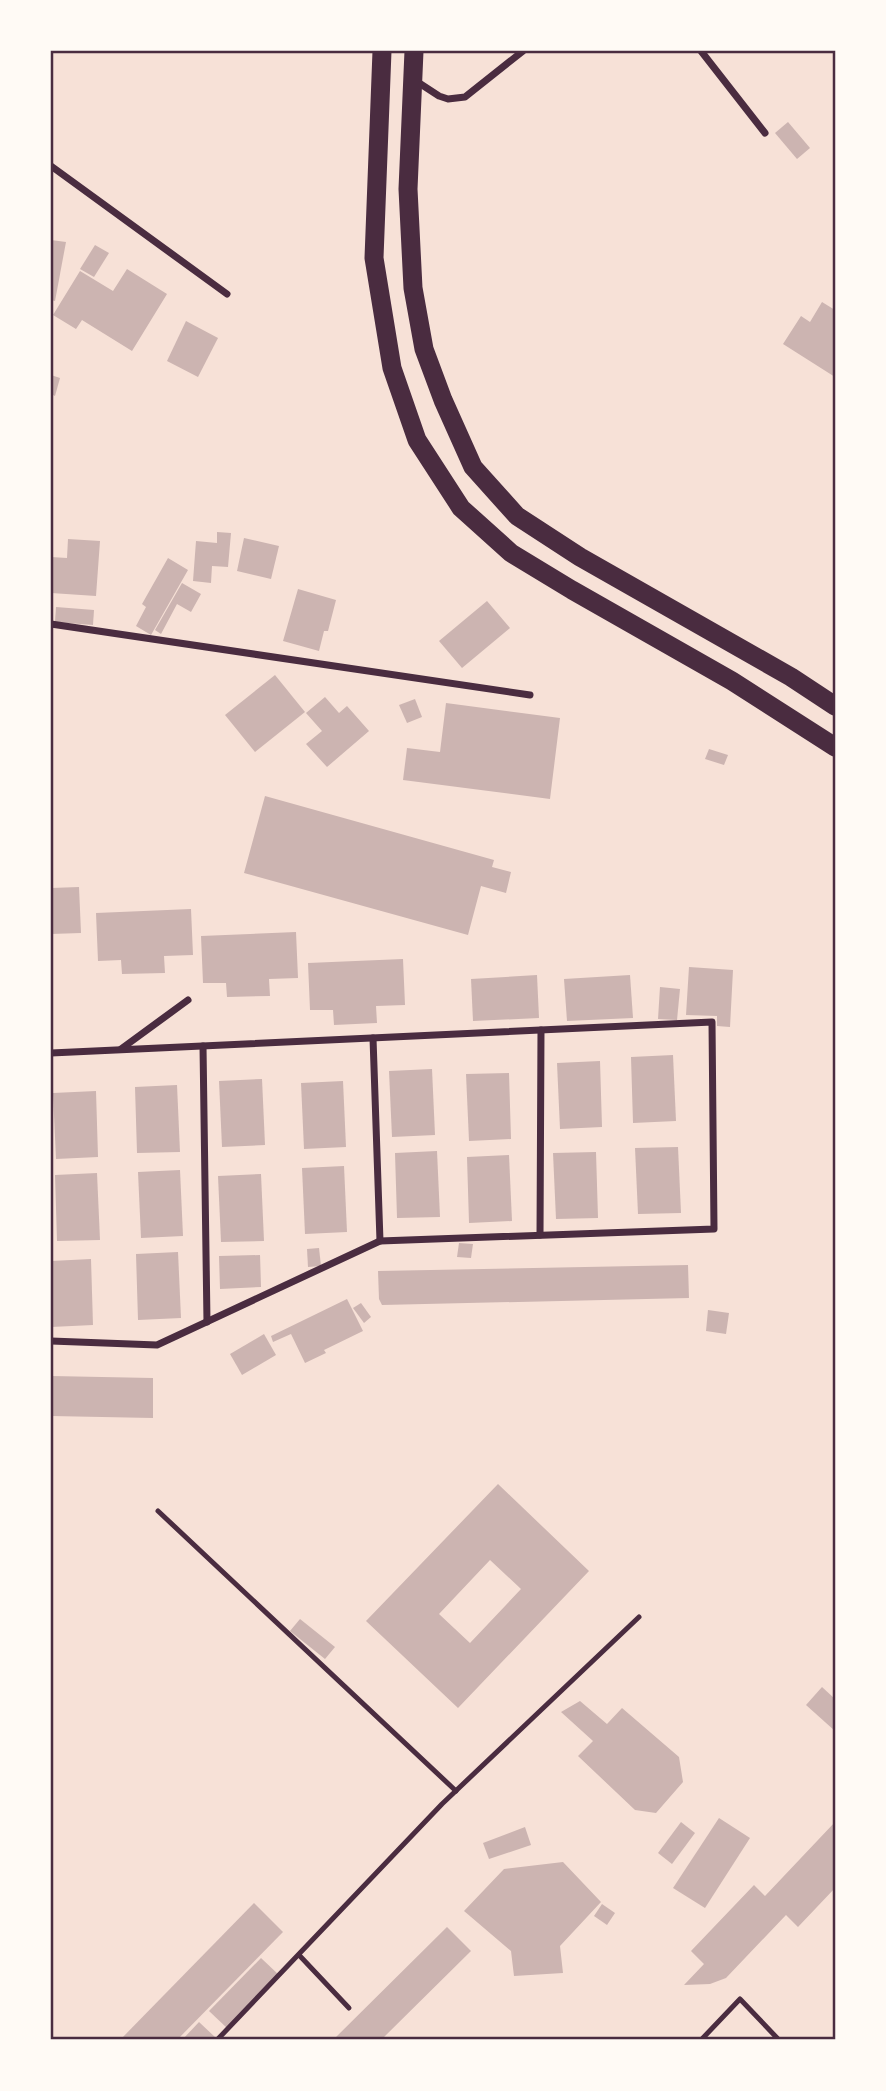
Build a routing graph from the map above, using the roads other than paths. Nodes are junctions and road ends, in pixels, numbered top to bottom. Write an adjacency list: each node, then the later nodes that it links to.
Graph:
1 (382, 51): 12 (highway)
2 (414, 51): 5 (highway)
3 (523, 51): 5 (street)
4 (701, 51): 6 (street)
5 (414, 80): 11 (highway)
6 (765, 133)
7 (51, 166): 8 (street)
8 (227, 294)
9 (51, 624): 10 (street)
10 (530, 695)
11 (835, 706)
12 (835, 747)
13 (188, 1000): 17 (street)
14 (541, 1030): 15 (street); 19 (street); 19 (street)
15 (373, 1038): 16 (street); 20 (street)
16 (203, 1046): 17 (street); 21 (street)
17 (120, 1050): 18 (street)
18 (51, 1053)
19 (540, 1235): 20 (street)
20 (380, 1241): 21 (street)
21 (207, 1322): 22 (street)
22 (51, 1341)
23 (158, 1511): 25 (lane)
24 (639, 1617): 25 (lane)
25 (456, 1791): 26 (lane)
26 (299, 1955): 27 (lane); 28 (lane)
27 (349, 2008)
28 (217, 2040)
29 (701, 2040): 30 (lane)
30 (779, 2040)

